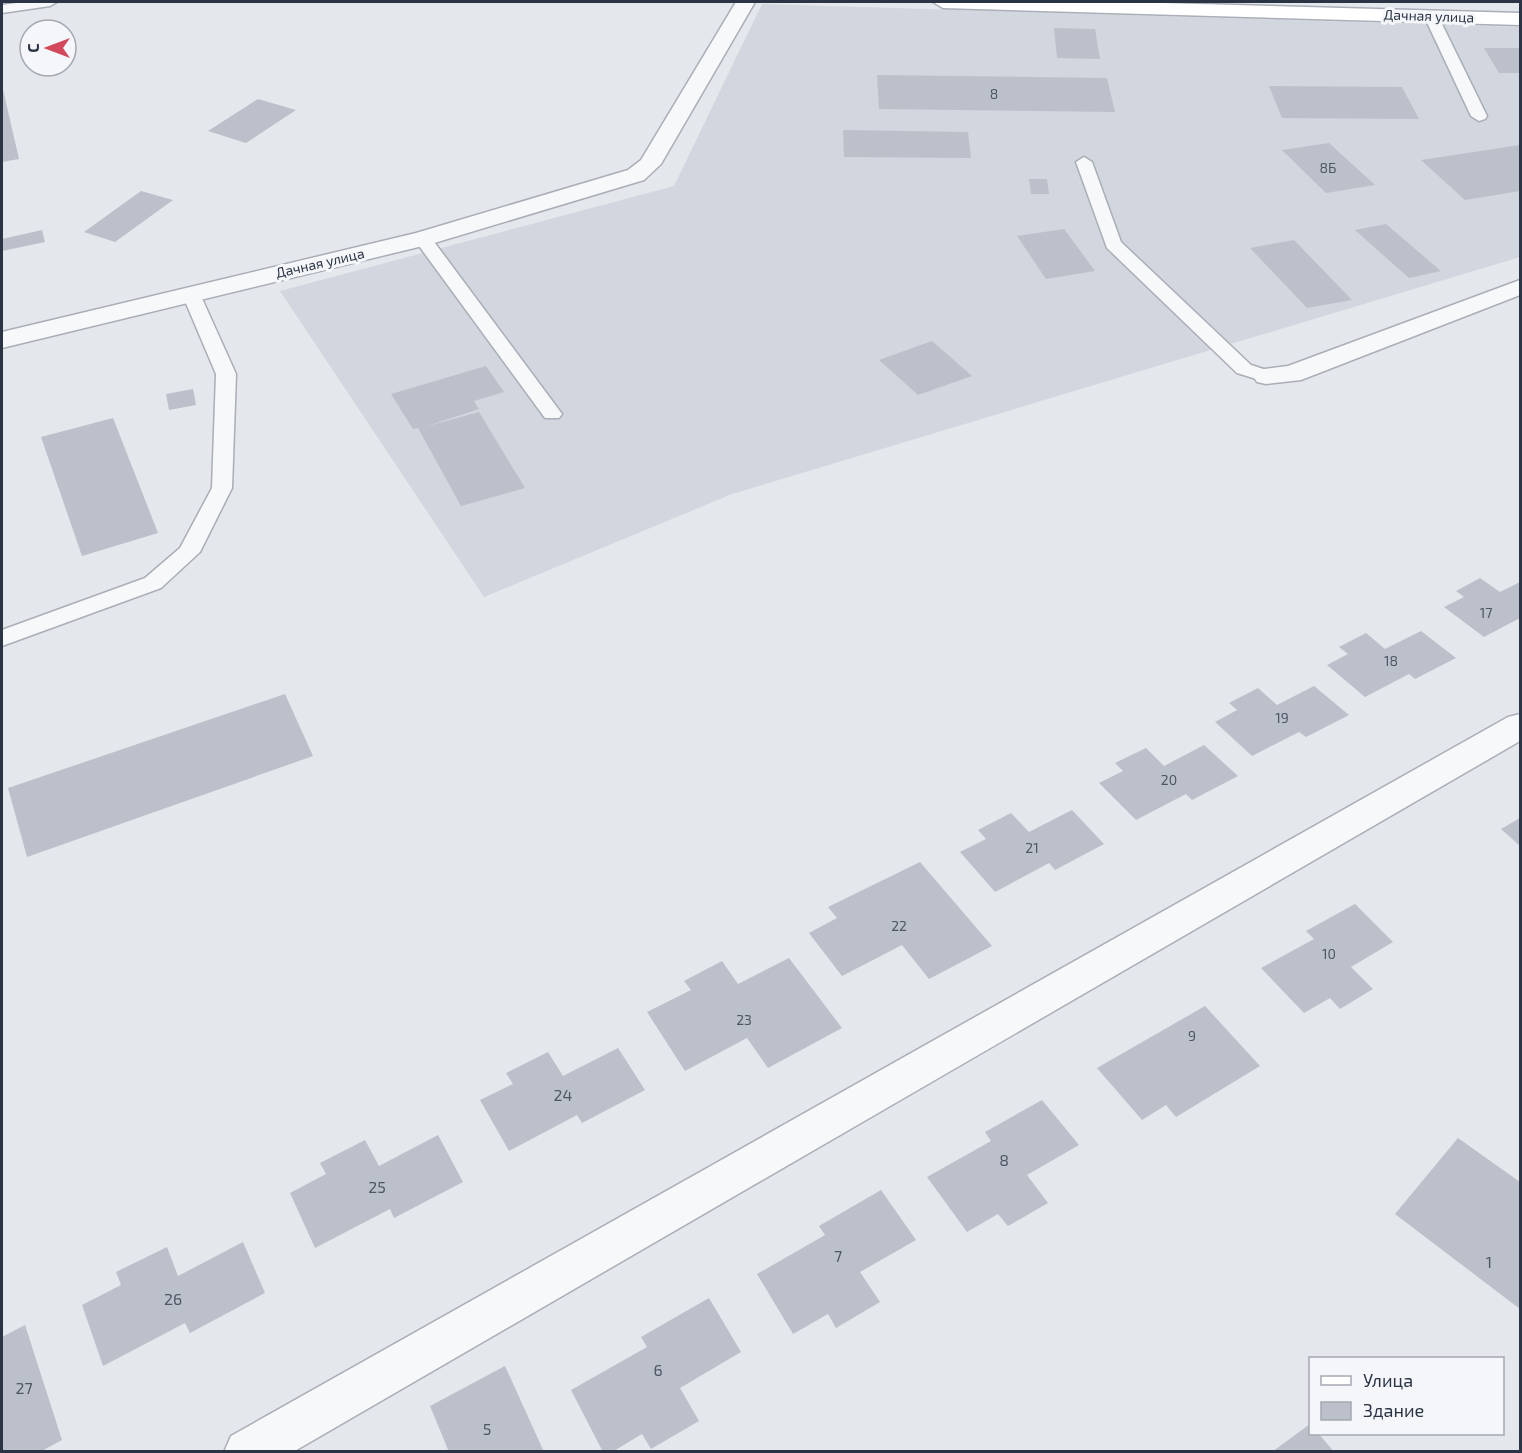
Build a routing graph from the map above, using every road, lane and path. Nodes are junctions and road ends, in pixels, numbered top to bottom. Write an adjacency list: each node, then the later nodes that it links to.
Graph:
1 (50, 2): 4 (lane)
2 (745, 2): 9 (street, Дачная улица)
3 (943, 2): 5 (street, Дачная улица)
4 (3, 9)
5 (1431, 16): 6 (street, Дачная улица); 7 (lane)
6 (1521, 19)
7 (1479, 116)
8 (1084, 162): 13 (lane)
9 (423, 239): 11 (street, Дачная улица); 14 (lane)
10 (1521, 287): 13 (street)
11 (191, 294): 12 (street, Дачная улица); 15 (lane)
12 (2, 340)
13 (1266, 376)
14 (552, 414)
15 (2, 638)
16 (1521, 726): 17 (street)
17 (247, 1452)

